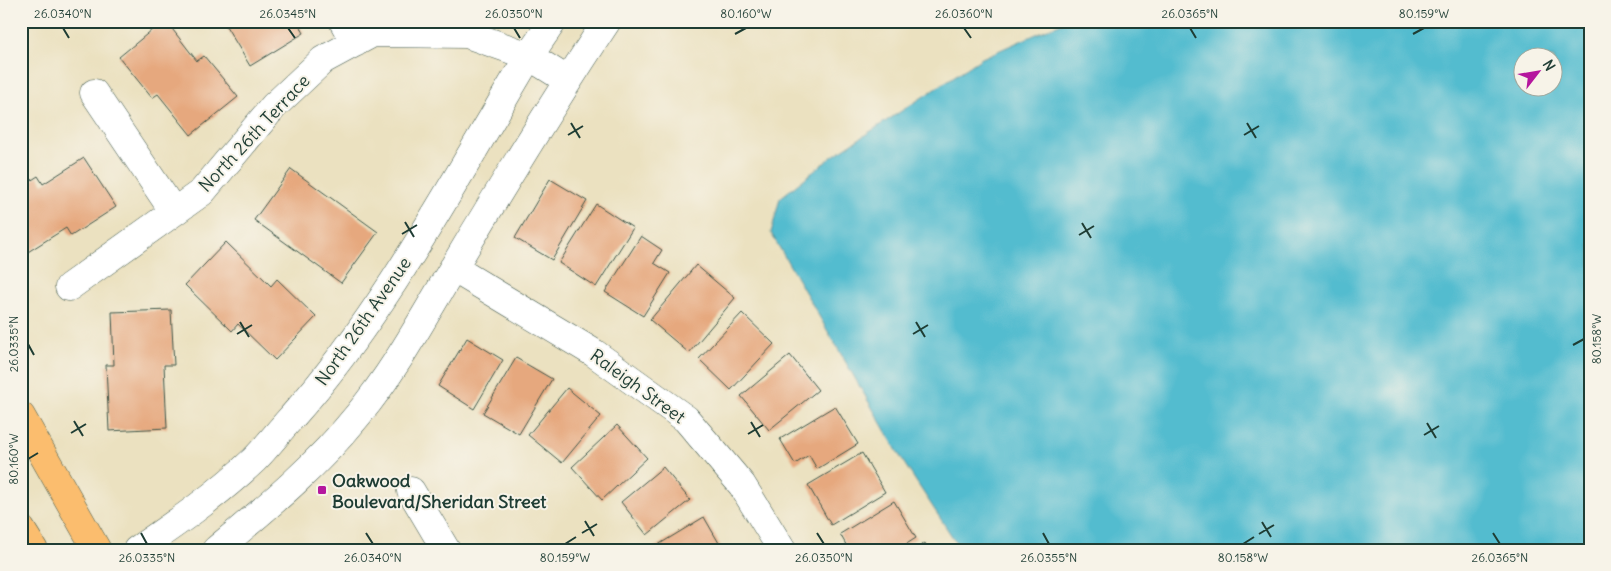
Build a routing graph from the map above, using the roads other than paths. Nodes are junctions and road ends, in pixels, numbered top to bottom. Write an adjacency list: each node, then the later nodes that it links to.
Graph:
1 (553, 21): 4 (street, North 26th Avenue)
2 (607, 21): 5 (street)
3 (349, 32): 4 (street, North 26th Terrace); 7 (street, North 26th Terrace)
4 (529, 56): 5 (street, North 26th Terrace); 15 (street, North 26th Avenue)
5 (567, 80): 8 (street)
6 (94, 93): 7 (street)
7 (174, 212): 9 (street, North 26th Terrace)
8 (453, 268): 16 (street); 18 (street, Raleigh Street)
9 (69, 287)
10 (21, 416): 14 (main road)
11 (411, 491): 17 (street)
12 (21, 529): 13 (main road)
13 (34, 550)
14 (98, 550)
15 (137, 550)
16 (216, 550)
17 (446, 550)
18 (782, 550)

